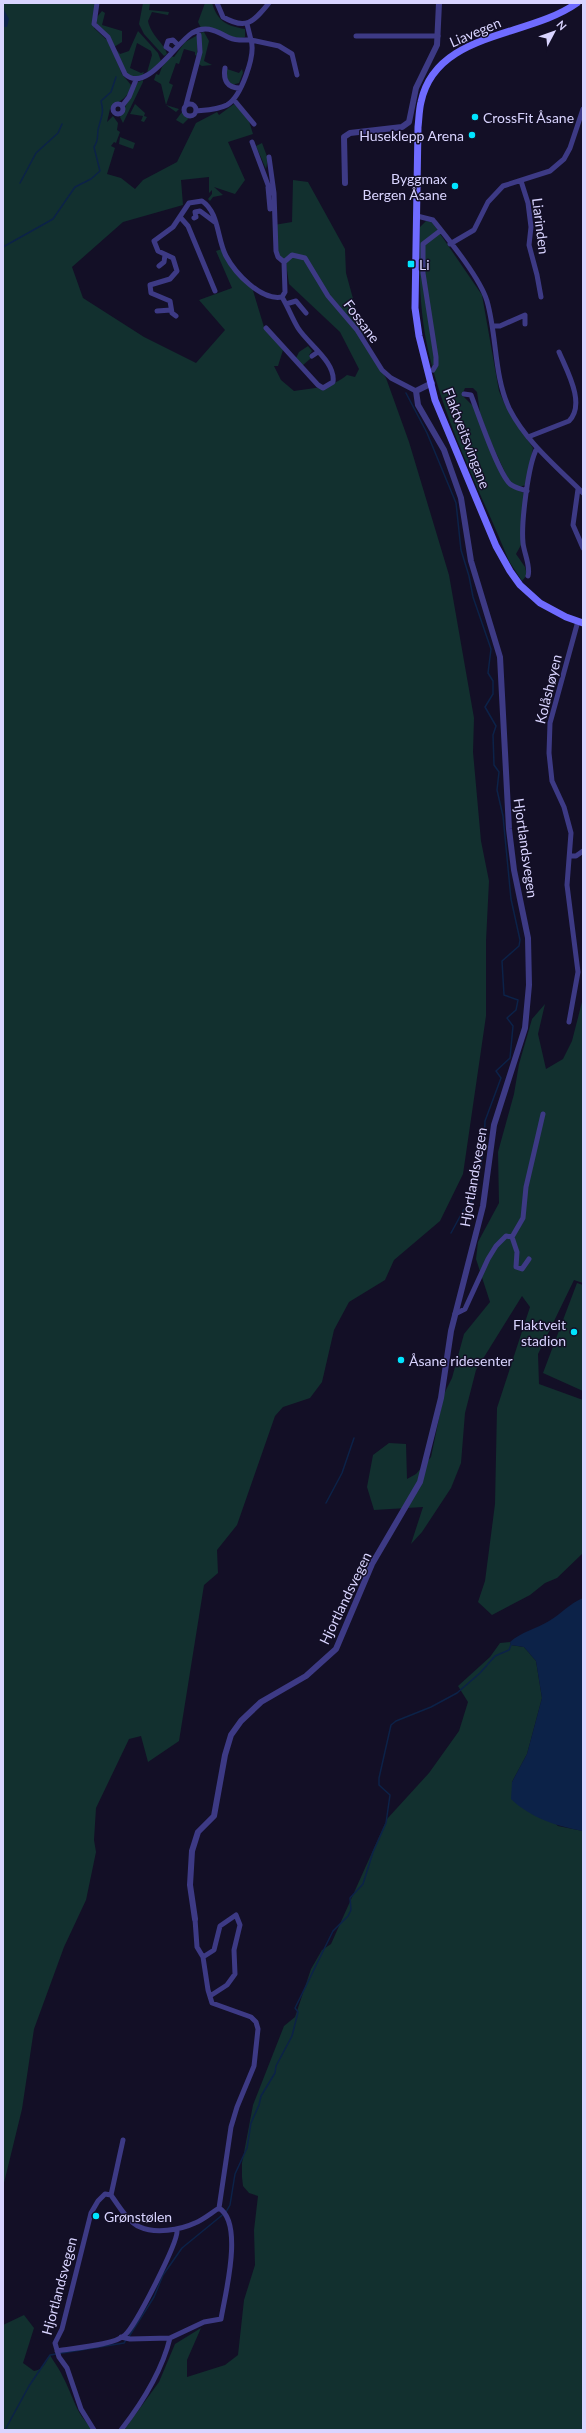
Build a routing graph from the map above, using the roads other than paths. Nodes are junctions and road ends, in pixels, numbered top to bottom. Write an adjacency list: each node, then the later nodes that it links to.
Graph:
1 (97, 3): 15 (street)
2 (217, 3): 6 (street)
3 (269, 3): 6 (street)
4 (439, 3): 9 (street)
5 (577, 3): 30 (main road, Liavegen)
6 (247, 24): 10 (street)
7 (200, 35): 18 (street)
8 (356, 36): 9 (street)
9 (438, 36): 27 (street)
10 (251, 40): 11 (street); 14 (street); 16 (street)
11 (178, 45): 12 (street); 12 (street)
12 (172, 52): 15 (street)
13 (225, 68): 16 (street)
14 (297, 75)
15 (136, 80): 19 (street)
16 (240, 88): 17 (street)
17 (234, 100): 21 (street); 22 (street)
18 (186, 105): 21 (street); 21 (street)
19 (122, 106)
20 (583, 108): 25 (street, Liarinden)
21 (196, 111)
22 (254, 124)
23 (252, 142): 26 (street)
24 (269, 157): 28 (street)
25 (521, 181): 35 (street, Liarinden); 41 (street, Liarinden)
26 (268, 182): 28 (street); 29 (street)
27 (345, 182)
28 (274, 199): 37 (street)
29 (270, 209)
30 (417, 216): 34 (street); 54 (main road, Flaktveitsvingane)
31 (180, 217): 33 (street); 36 (street); 39 (street)
32 (194, 218): 33 (street)
33 (216, 223): 40 (street)
34 (440, 231): 35 (street); 53 (street)
35 (450, 244): 48 (street)
36 (165, 255): 38 (street); 43 (street)
37 (284, 262): 40 (street); 55 (street, Fossane)
38 (159, 266)
39 (215, 291)
40 (282, 297): 42 (street)
41 (541, 297)
42 (286, 304): 45 (street); 50 (street)
43 (172, 310): 44 (street); 46 (street)
44 (157, 311)
45 (306, 312)
46 (176, 316)
47 (525, 324): 48 (street)
48 (493, 326): 57 (street)
49 (266, 328): 50 (street)
50 (318, 352): 52 (street)
51 (559, 352): 57 (street)
52 (312, 356)
53 (433, 370)
54 (432, 383): 55 (street); 64 (main road, Flaktveitsvingane)
55 (416, 391): 71 (street, Hjortlandsvegen)
56 (464, 394): 60 (street)
57 (528, 437): 58 (street)
58 (537, 448): 59 (street); 60 (street)
59 (578, 489): 61 (street); 62 (street)
60 (528, 491): 63 (street)
61 (583, 494)
62 (583, 548)
63 (528, 576)
64 (580, 622): 66 (street, Kolåshøyen)
65 (583, 851): 66 (street)
66 (570, 856): 67 (street, Kolåshøyen)
67 (569, 1022)
68 (543, 1114): 69 (street)
69 (512, 1237): 70 (street); 71 (street)
70 (529, 1259)
71 (455, 1314): 72 (street, Hjortlandsvegen)
72 (195, 1919): 73 (street)
73 (203, 1957): 74 (street); 74 (street)
74 (210, 1996): 77 (street)
75 (123, 2140): 76 (street)
76 (112, 2195): 78 (street); 81 (street, Hjortlandsvegen)
77 (219, 2208): 78 (street); 80 (street, Hjortlandsvegen)
78 (177, 2230): 79 (street)
79 (126, 2338): 80 (street, Hjortlandsvegen); 81 (street, Hjortlandsvegen)
80 (170, 2338): 83 (street)
81 (57, 2351): 82 (street, Hjortlandsvegen)
82 (94, 2430)
83 (121, 2430)

